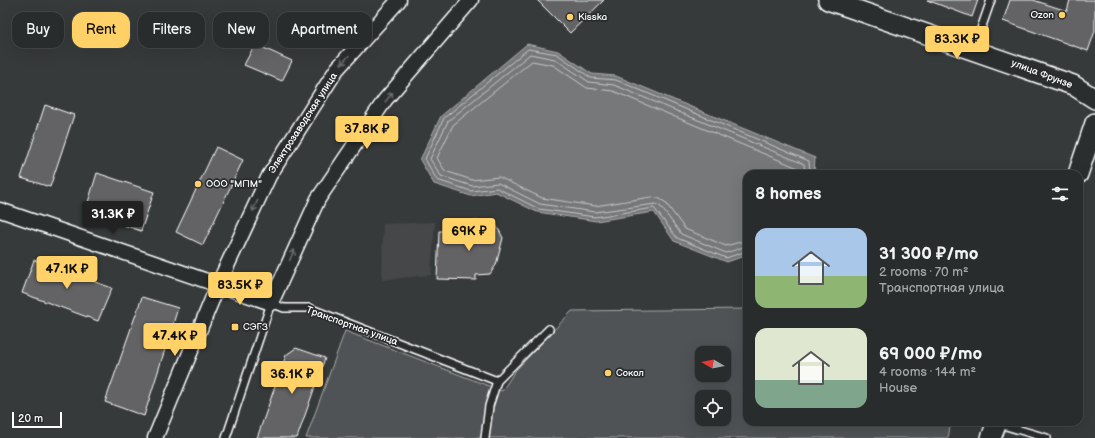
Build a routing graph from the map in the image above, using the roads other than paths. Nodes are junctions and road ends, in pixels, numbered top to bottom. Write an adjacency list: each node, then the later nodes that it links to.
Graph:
1 (399, 0): 11 (street, Электрозаводская улица, one-way to 11)
2 (471, 0): 12 (street, one-way to 2)
3 (828, 0): 5 (main road, улица Фрунзе)
4 (991, 0): 6 (lane)
5 (852, 4): 6 (main road, улица Фрунзе)
6 (974, 49): 7 (main road, улица Фрунзе)
7 (1095, 99)
8 (1095, 123): 9 (main road)
9 (1079, 170)
10 (0, 210): 11 (street, Транспортная улица)
11 (218, 285): 12 (street, Транспортная улица); 16 (street, Электрозаводская улица)
12 (271, 303): 14 (lane, Транспортная улица); 17 (lane)
13 (550, 329): 14 (lane)
14 (497, 381): 18 (lane)
15 (995, 428): 19 (lane)
16 (155, 438)
17 (226, 438)
18 (485, 438)
19 (1047, 438)

